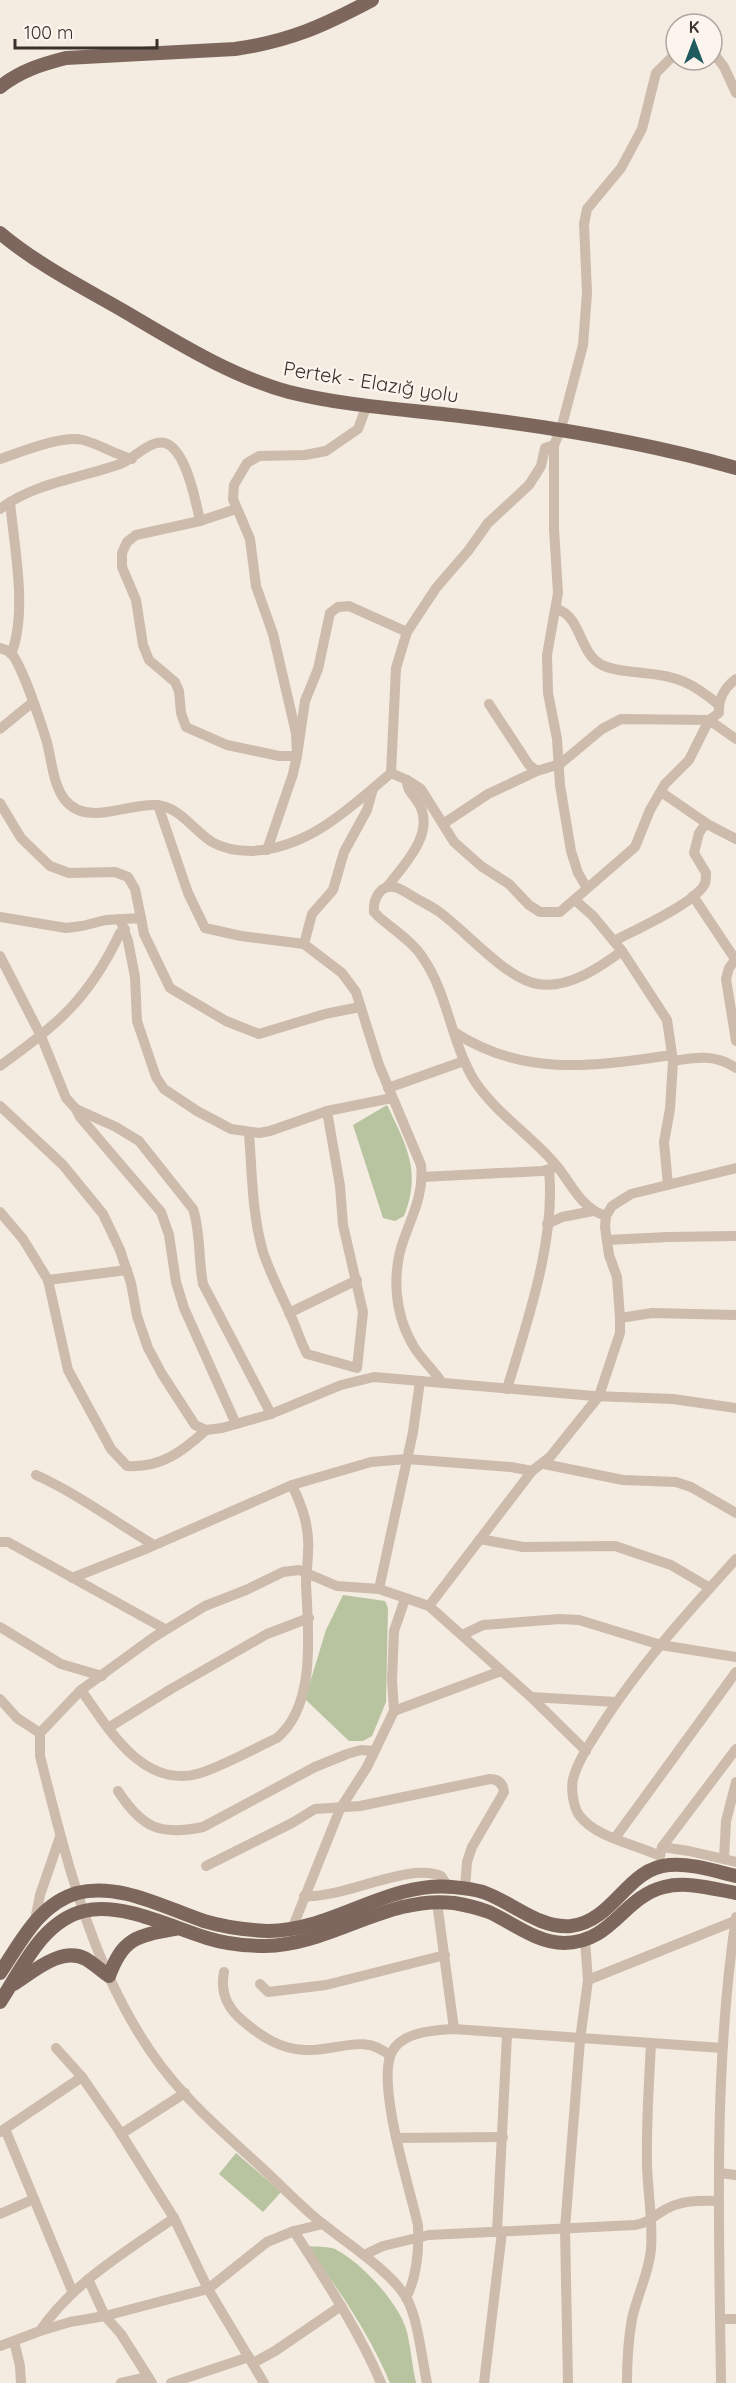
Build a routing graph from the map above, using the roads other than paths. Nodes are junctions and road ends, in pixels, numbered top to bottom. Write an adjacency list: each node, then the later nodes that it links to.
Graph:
1 (372, 0): 4 (main road)
2 (664, 65): 8 (street)
3 (724, 67): 5 (street)
4 (0, 87)
5 (736, 93)
6 (0, 233): 7 (main road, Pertek - Elazığ yolu)
7 (367, 405): 8 (main road, Pertek - Elazığ yolu); 15 (street)
8 (561, 429): 9 (street); 12 (main road, Pertek - Elazığ yolu)
9 (554, 445): 17 (street); 18 (street)
10 (0, 459): 11 (street)
11 (132, 459): 13 (street); 16 (street)
12 (736, 468)
13 (10, 502): 14 (street); 20 (street)
14 (0, 509)
15 (236, 509): 16 (street); 28 (street)
16 (200, 521): 28 (street)
17 (557, 609): 24 (street); 29 (street)
18 (407, 632): 28 (street); 31 (street)
19 (0, 648): 20 (street)
20 (11, 654): 22 (street)
21 (736, 679): 24 (street)
22 (33, 702): 26 (street); 36 (street)
23 (489, 704): 30 (street)
24 (718, 704): 25 (street)
25 (709, 720): 27 (street); 29 (street); 34 (street)
26 (0, 729)
27 (736, 739)
28 (297, 756): 40 (street)
29 (560, 764): 30 (street); 42 (street)
30 (537, 771): 38 (street)
31 (391, 773): 32 (street); 33 (street)
32 (407, 780): 38 (street); 41 (street)
33 (373, 789): 40 (street); 49 (street)
34 (661, 792): 37 (street); 42 (street)
35 (0, 803): 46 (street)
36 (158, 805): 40 (street); 49 (street)
37 (706, 823): 39 (street); 43 (street)
38 (442, 824): 44 (street)
39 (736, 839)
40 (267, 850)
41 (387, 887): 50 (street); 55 (street)
42 (587, 888): 44 (street)
43 (693, 896): 48 (street); 52 (street)
44 (575, 900): 48 (street)
45 (0, 917): 47 (street)
46 (141, 918): 47 (street); 53 (street)
47 (122, 924): 56 (street); 66 (street)
48 (614, 941): 50 (street)
49 (304, 944): 53 (street)
50 (622, 951): 58 (street)
51 (0, 956): 56 (street)
52 (736, 959): 54 (street)
53 (360, 1007): 62 (street)
54 (734, 1012): 57 (street)
55 (454, 1032): 58 (street); 59 (street)
56 (41, 1036): 60 (street); 64 (street)
57 (736, 1041)
58 (673, 1058): 61 (street); 70 (street)
59 (464, 1061): 62 (street); 67 (street)
60 (0, 1066)
61 (736, 1068)
62 (390, 1093): 65 (street); 69 (street)
63 (0, 1106): 77 (street)
64 (76, 1109): 90 (street); 91 (street)
65 (327, 1112): 66 (street); 79 (street)
66 (249, 1133): 80 (street)
67 (553, 1168): 69 (street); 71 (street); 74 (street)
68 (736, 1168): 70 (street)
69 (422, 1177): 86 (street)
70 (668, 1185): 73 (street)
71 (593, 1211): 73 (street); 74 (street)
72 (0, 1212): 78 (street)
73 (606, 1216): 76 (street)
74 (547, 1224): 87 (street)
75 (736, 1236): 76 (street)
76 (607, 1240): 82 (street)
77 (127, 1270): 78 (street); 92 (street)
78 (48, 1280): 92 (street)
79 (357, 1280): 80 (street); 83 (street)
80 (289, 1312): 83 (street)
81 (736, 1315): 82 (street)
82 (620, 1318): 88 (street)
83 (357, 1368): 84 (street)
84 (361, 1381): 85 (street); 90 (street)
85 (420, 1381): 86 (street); 93 (street)
86 (442, 1383): 87 (street)
87 (507, 1389): 88 (street)
88 (599, 1396): 89 (street); 94 (street)
89 (736, 1408)
90 (271, 1414): 91 (street)
91 (236, 1424): 92 (street)
92 (206, 1430)
93 (407, 1459): 95 (street); 97 (street); 106 (street)
94 (544, 1464): 95 (street); 98 (street)
95 (532, 1471): 99 (street)
96 (36, 1475): 101 (street)
97 (292, 1485): 101 (street); 103 (street)
98 (736, 1513)
99 (480, 1539): 105 (street); 108 (street)
100 (0, 1542): 104 (street)
101 (154, 1545): 104 (street)
102 (736, 1559): 105 (street)
103 (306, 1573): 106 (street); 109 (street); 111 (street)
104 (72, 1578): 111 (street)
105 (710, 1588): 113 (street)
106 (379, 1589): 107 (street)
107 (405, 1599): 108 (street); 122 (street)
108 (429, 1606): 112 (street)
109 (309, 1618): 123 (street); 123 (street)
110 (0, 1627): 117 (street)
111 (165, 1629): 117 (street)
112 (462, 1635): 113 (street); 115 (street)
113 (661, 1645): 114 (street); 121 (street)
114 (736, 1657)
115 (501, 1671): 119 (street); 122 (street)
116 (736, 1672): 132 (street)
117 (102, 1676): 118 (street)
118 (81, 1690): 123 (street); 124 (street)
119 (531, 1697): 121 (street); 126 (street)
120 (0, 1699): 124 (street)
121 (616, 1702): 126 (street)
122 (394, 1711): 125 (street)
123 (108, 1728)
124 (40, 1733): 131 (street)
125 (374, 1751): 129 (street); 130 (street)
126 (586, 1751): 132 (street)
127 (736, 1751): 133 (street)
128 (736, 1782): 134 (street)
129 (118, 1791)
130 (340, 1809): 136 (street); 140 (street); 143 (street)
131 (60, 1836): 141 (street); 147 (street)
132 (615, 1838): 133 (street)
133 (661, 1856): 134 (street); 137 (main road); 139 (street); 140 (main road)
134 (724, 1859): 135 (street)
135 (736, 1862)
136 (206, 1866)
137 (736, 1876)
138 (448, 1886): 140 (main road); 143 (street); 149 (main road)
139 (664, 1887): 142 (main road); 150 (main road)
140 (465, 1888)
141 (77, 1893): 145 (street); 147 (main road); 149 (main road)
142 (736, 1893)
143 (304, 1896): 149 (street)
144 (437, 1902): 148 (main road); 150 (main road); 151 (street)
145 (84, 1911): 148 (main road); 154 (street); 157 (main road)
146 (736, 1919): 155 (street); 158 (street)
147 (36, 1920): 152 (main road)
148 (178, 1928): 154 (main road)
149 (292, 1929)
150 (585, 1941): 155 (street)
151 (445, 1955): 156 (street); 160 (street)
152 (0, 1972)
153 (224, 1972): 166 (street)
154 (109, 1976): 157 (main road); 168 (street)
155 (588, 1980): 162 (street)
156 (260, 1984)
157 (10, 1987): 159 (main road)
158 (732, 1998): 165 (street)
159 (0, 2002)
160 (454, 2030): 161 (street); 166 (street)
161 (507, 2034): 162 (street); 171 (street)
162 (580, 2040): 163 (street); 181 (street)
163 (651, 2043): 165 (street); 179 (street)
164 (56, 2048): 167 (street)
165 (722, 2048): 173 (street)
166 (390, 2056): 172 (street)
167 (82, 2077): 169 (street); 170 (street)
168 (185, 2093): 170 (street); 180 (street)
169 (3, 2131): 175 (street)
170 (121, 2134): 178 (street)
171 (503, 2137): 172 (street); 183 (street)
172 (396, 2138): 184 (street)
173 (720, 2173): 174 (street); 176 (street)
174 (736, 2175)
175 (34, 2199): 177 (street); 188 (street)
176 (719, 2201): 179 (street); 192 (street)
177 (0, 2214)
178 (174, 2218): 186 (street); 187 (street)
179 (652, 2219): 181 (street); 207 (street)
180 (323, 2224): 182 (street); 185 (street)
181 (565, 2228): 183 (street); 206 (street)
182 (294, 2231): 187 (street); 190 (street)
183 (499, 2232): 184 (street); 205 (street)
184 (418, 2237): 185 (street); 189 (street)
185 (364, 2255): 189 (street)
186 (88, 2279): 188 (street); 191 (street)
187 (208, 2289): 191 (street); 197 (street)
188 (73, 2293): 194 (street)
189 (406, 2298): 204 (street)
190 (341, 2306): 197 (street); 203 (street)
191 (105, 2316): 194 (street); 198 (street)
192 (720, 2319): 193 (street); 208 (street)
193 (736, 2319)
194 (40, 2331): 195 (street)
195 (14, 2341): 196 (street); 199 (street)
196 (1, 2344)
197 (251, 2360): 201 (street); 202 (street)
198 (150, 2380): 200 (street)
199 (21, 2383)
200 (121, 2383)
201 (171, 2383)
202 (264, 2383)
203 (381, 2383)
204 (427, 2383)
205 (484, 2383)
206 (568, 2383)
207 (627, 2383)
208 (721, 2383)

